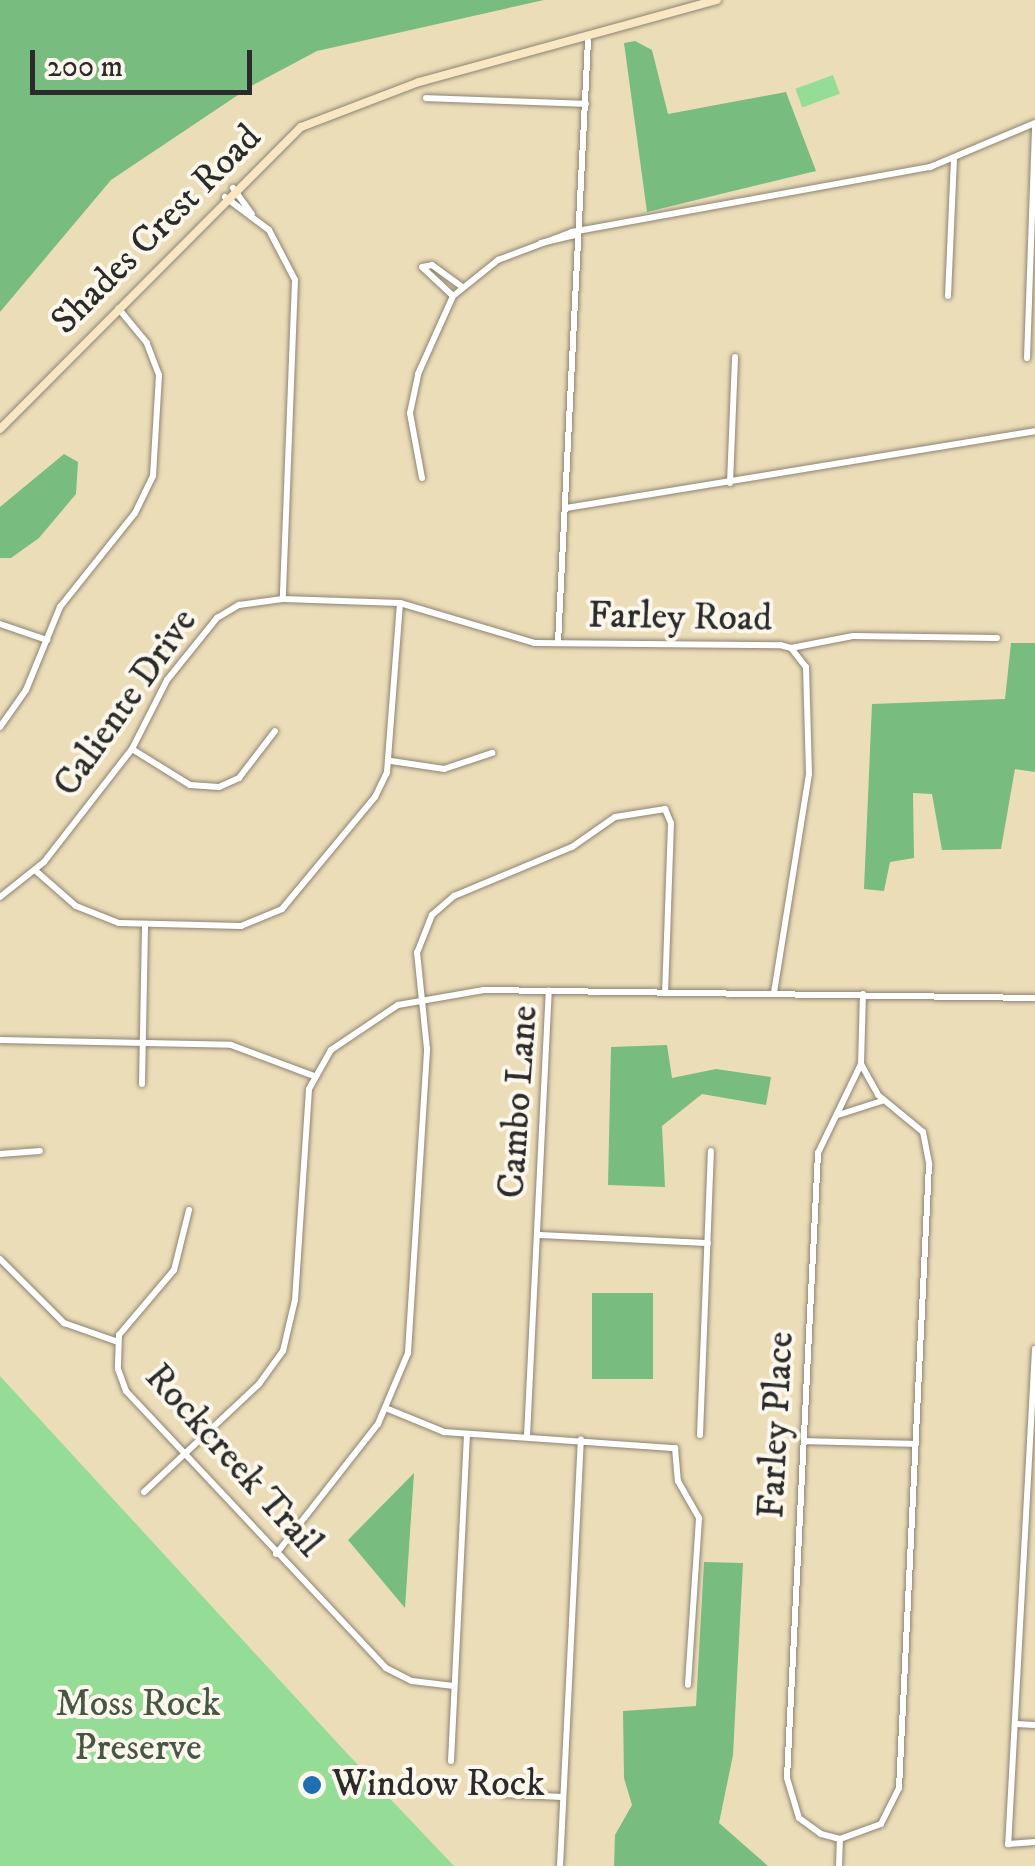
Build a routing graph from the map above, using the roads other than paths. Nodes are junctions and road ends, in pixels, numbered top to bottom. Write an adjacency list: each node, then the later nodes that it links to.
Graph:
1 (718, 0): 2 (street, Shades Crest Road)
2 (588, 40): 4 (street, Farley Road); 7 (street, Shades Crest Road)
3 (426, 98): 4 (street)
4 (586, 104): 10 (street, Farley Road)
5 (1035, 124): 6 (street); 16 (street)
6 (954, 160): 10 (street); 13 (street)
7 (234, 188): 8 (street, Shades Crest Road); 9 (street)
8 (225, 197): 9 (street); 14 (street, Shades Crest Road)
9 (253, 215): 22 (street)
10 (578, 234): 11 (street); 21 (street, Farley Road)
11 (462, 286): 12 (street); 12 (street)
12 (453, 296): 19 (street)
13 (948, 296)
14 (118, 308): 17 (street, Shades Crest Road); 26 (street)
15 (736, 357): 20 (street)
16 (1027, 358)
17 (0, 428)
18 (1035, 431): 20 (street)
19 (422, 478)
20 (730, 483): 21 (street)
21 (566, 508): 27 (street, Farley Road)
22 (283, 599): 23 (street, Caliente Drive); 31 (street, Caliente Drive)
23 (400, 603): 27 (street, Caliente Drive); 33 (street)
24 (0, 624): 26 (street)
25 (997, 638): 28 (street)
26 (47, 640): 29 (street)
27 (558, 644): 28 (street, Farley Road)
28 (792, 648): 39 (street, Farley Road)
29 (0, 726)
30 (275, 731): 31 (street)
31 (132, 749): 34 (street, Caliente Drive)
32 (492, 753): 33 (street)
33 (390, 761): 36 (street)
34 (36, 871): 35 (street, Caliente Drive); 36 (street)
35 (0, 898)
36 (145, 924): 44 (street)
37 (549, 991): 38 (street, Cambo Lane); 41 (street); 54 (street, Cambo Lane)
38 (665, 992): 39 (street, Cambo Lane); 41 (street)
39 (774, 992): 40 (street)
40 (864, 994): 42 (street); 45 (street, Farley Place)
41 (422, 997): 46 (street); 60 (street)
42 (1035, 998)
43 (0, 1040): 44 (street)
44 (143, 1043): 46 (street); 47 (street)
45 (861, 1064): 48 (street); 49 (street, Farley Place)
46 (314, 1076): 67 (street)
47 (142, 1084)
48 (883, 1100): 49 (street); 66 (street)
49 (832, 1119): 65 (street, Farley Place)
50 (40, 1152): 52 (street)
51 (711, 1152): 55 (street)
52 (0, 1154)
53 (189, 1210): 57 (street, Rockcreek Trail)
54 (538, 1235): 55 (street); 63 (street, Cambo Lane)
55 (708, 1243): 62 (street)
56 (0, 1258): 57 (street)
57 (118, 1342): 67 (street, Rockcreek Trail)
58 (1034, 1349): 59 (street)
59 (1034, 1399): 72 (street)
60 (388, 1409): 61 (street); 69 (street)
61 (467, 1434): 63 (street); 71 (street)
62 (700, 1435)
63 (527, 1436): 64 (street)
64 (581, 1440): 70 (street); 76 (street)
65 (804, 1441): 66 (street); 77 (street, Farley Place)
66 (916, 1444): 77 (street)
67 (184, 1454): 68 (street); 69 (street, Rockcreek Trail)
68 (144, 1492)
69 (276, 1554): 71 (street, Rockcreek Trail)
70 (688, 1685)
71 (454, 1686): 74 (street)
72 (1016, 1724): 73 (street); 78 (street)
73 (1035, 1724)
74 (450, 1761)
75 (504, 1794): 76 (street)
76 (564, 1797): 79 (street)
77 (840, 1839): 80 (street)
78 (1035, 1842)
79 (560, 1866)
80 (839, 1866)

